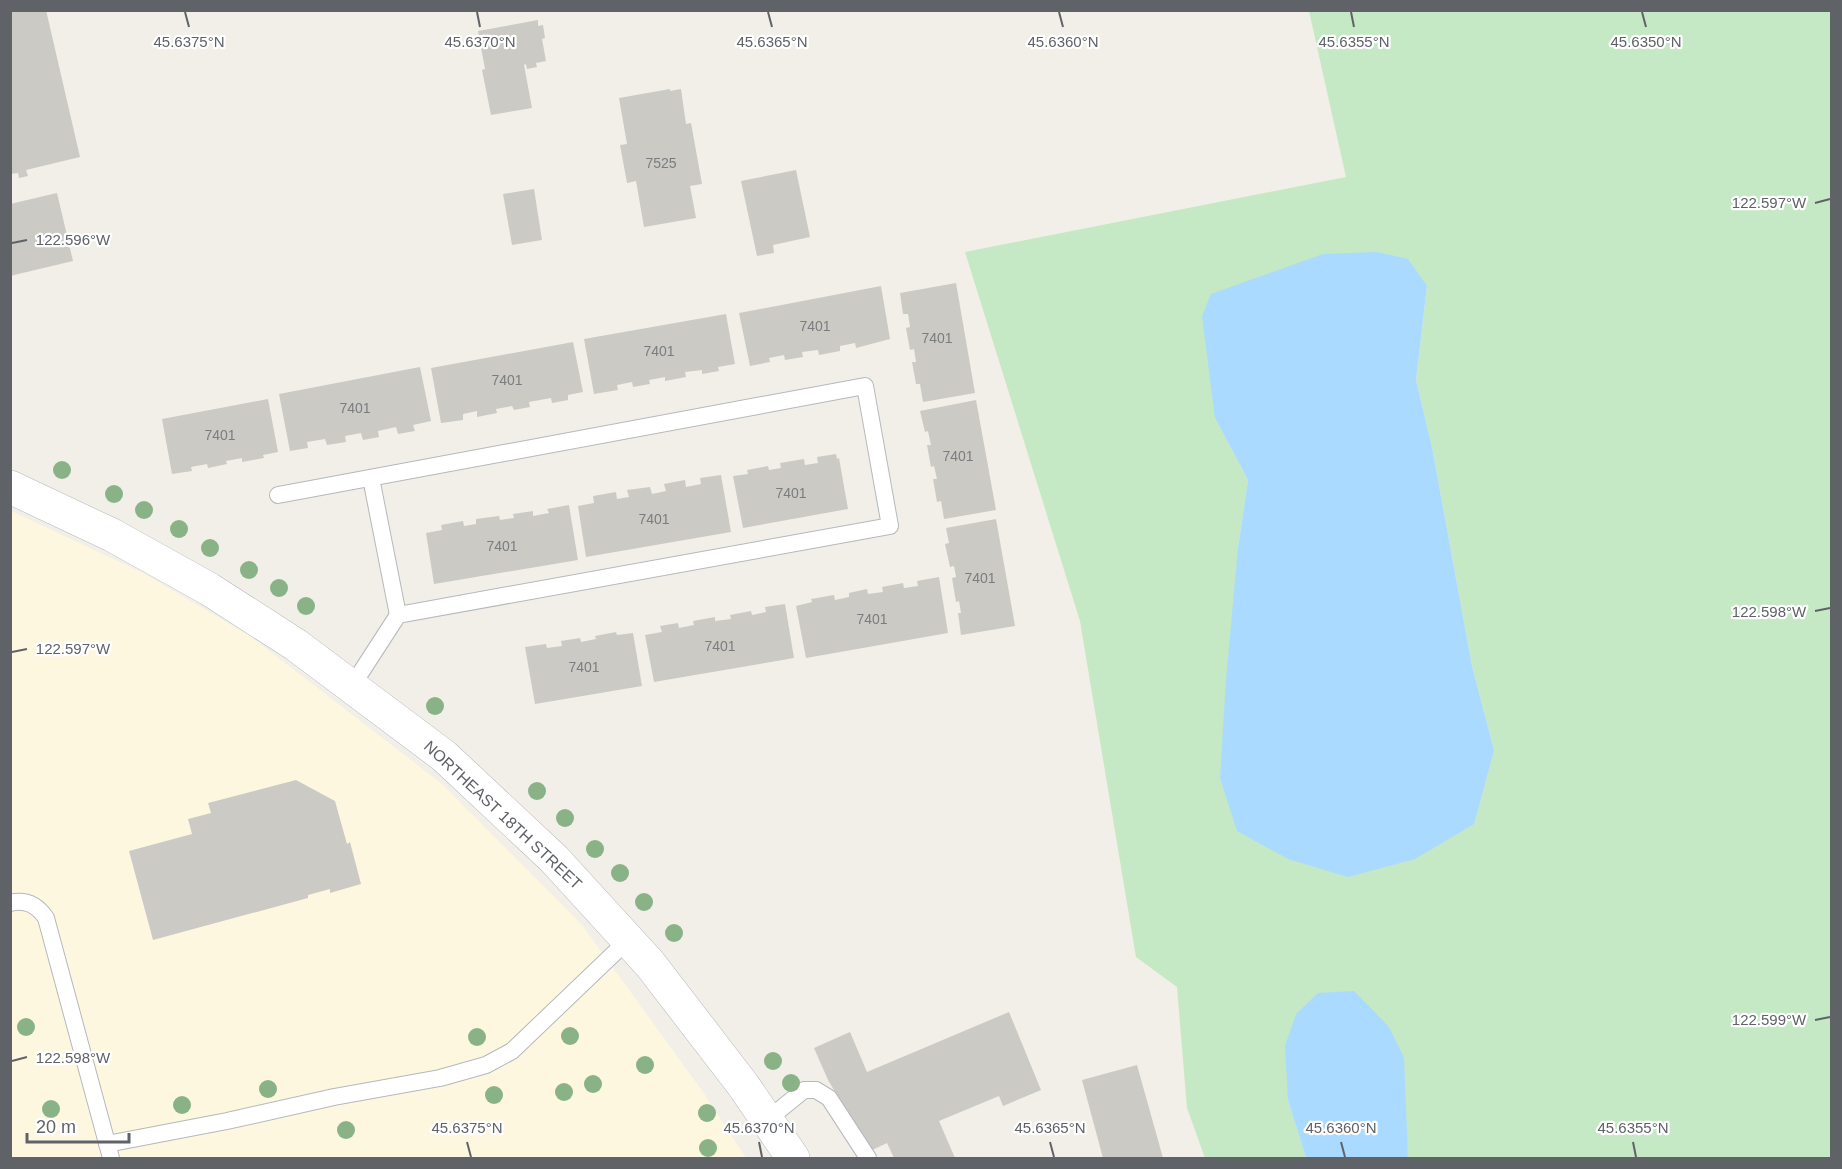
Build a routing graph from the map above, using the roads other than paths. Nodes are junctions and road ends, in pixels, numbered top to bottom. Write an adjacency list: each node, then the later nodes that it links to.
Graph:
1 (371, 478): 3 (lane); 4 (lane); 4 (lane)
2 (10, 487): 5 (street, NORTHEAST 18TH STREET)
3 (278, 495)
4 (398, 615): 5 (lane)
5 (352, 686): 7 (street, NORTHEAST 18TH STREET)
6 (10, 903): 9 (lane)
7 (628, 940): 8 (street, NORTHEAST 18TH STREET); 9 (lane)
8 (767, 1120): 10 (street, NORTHEAST 18TH STREET); 11 (lane)
9 (109, 1151)
10 (793, 1158)
11 (868, 1158)

